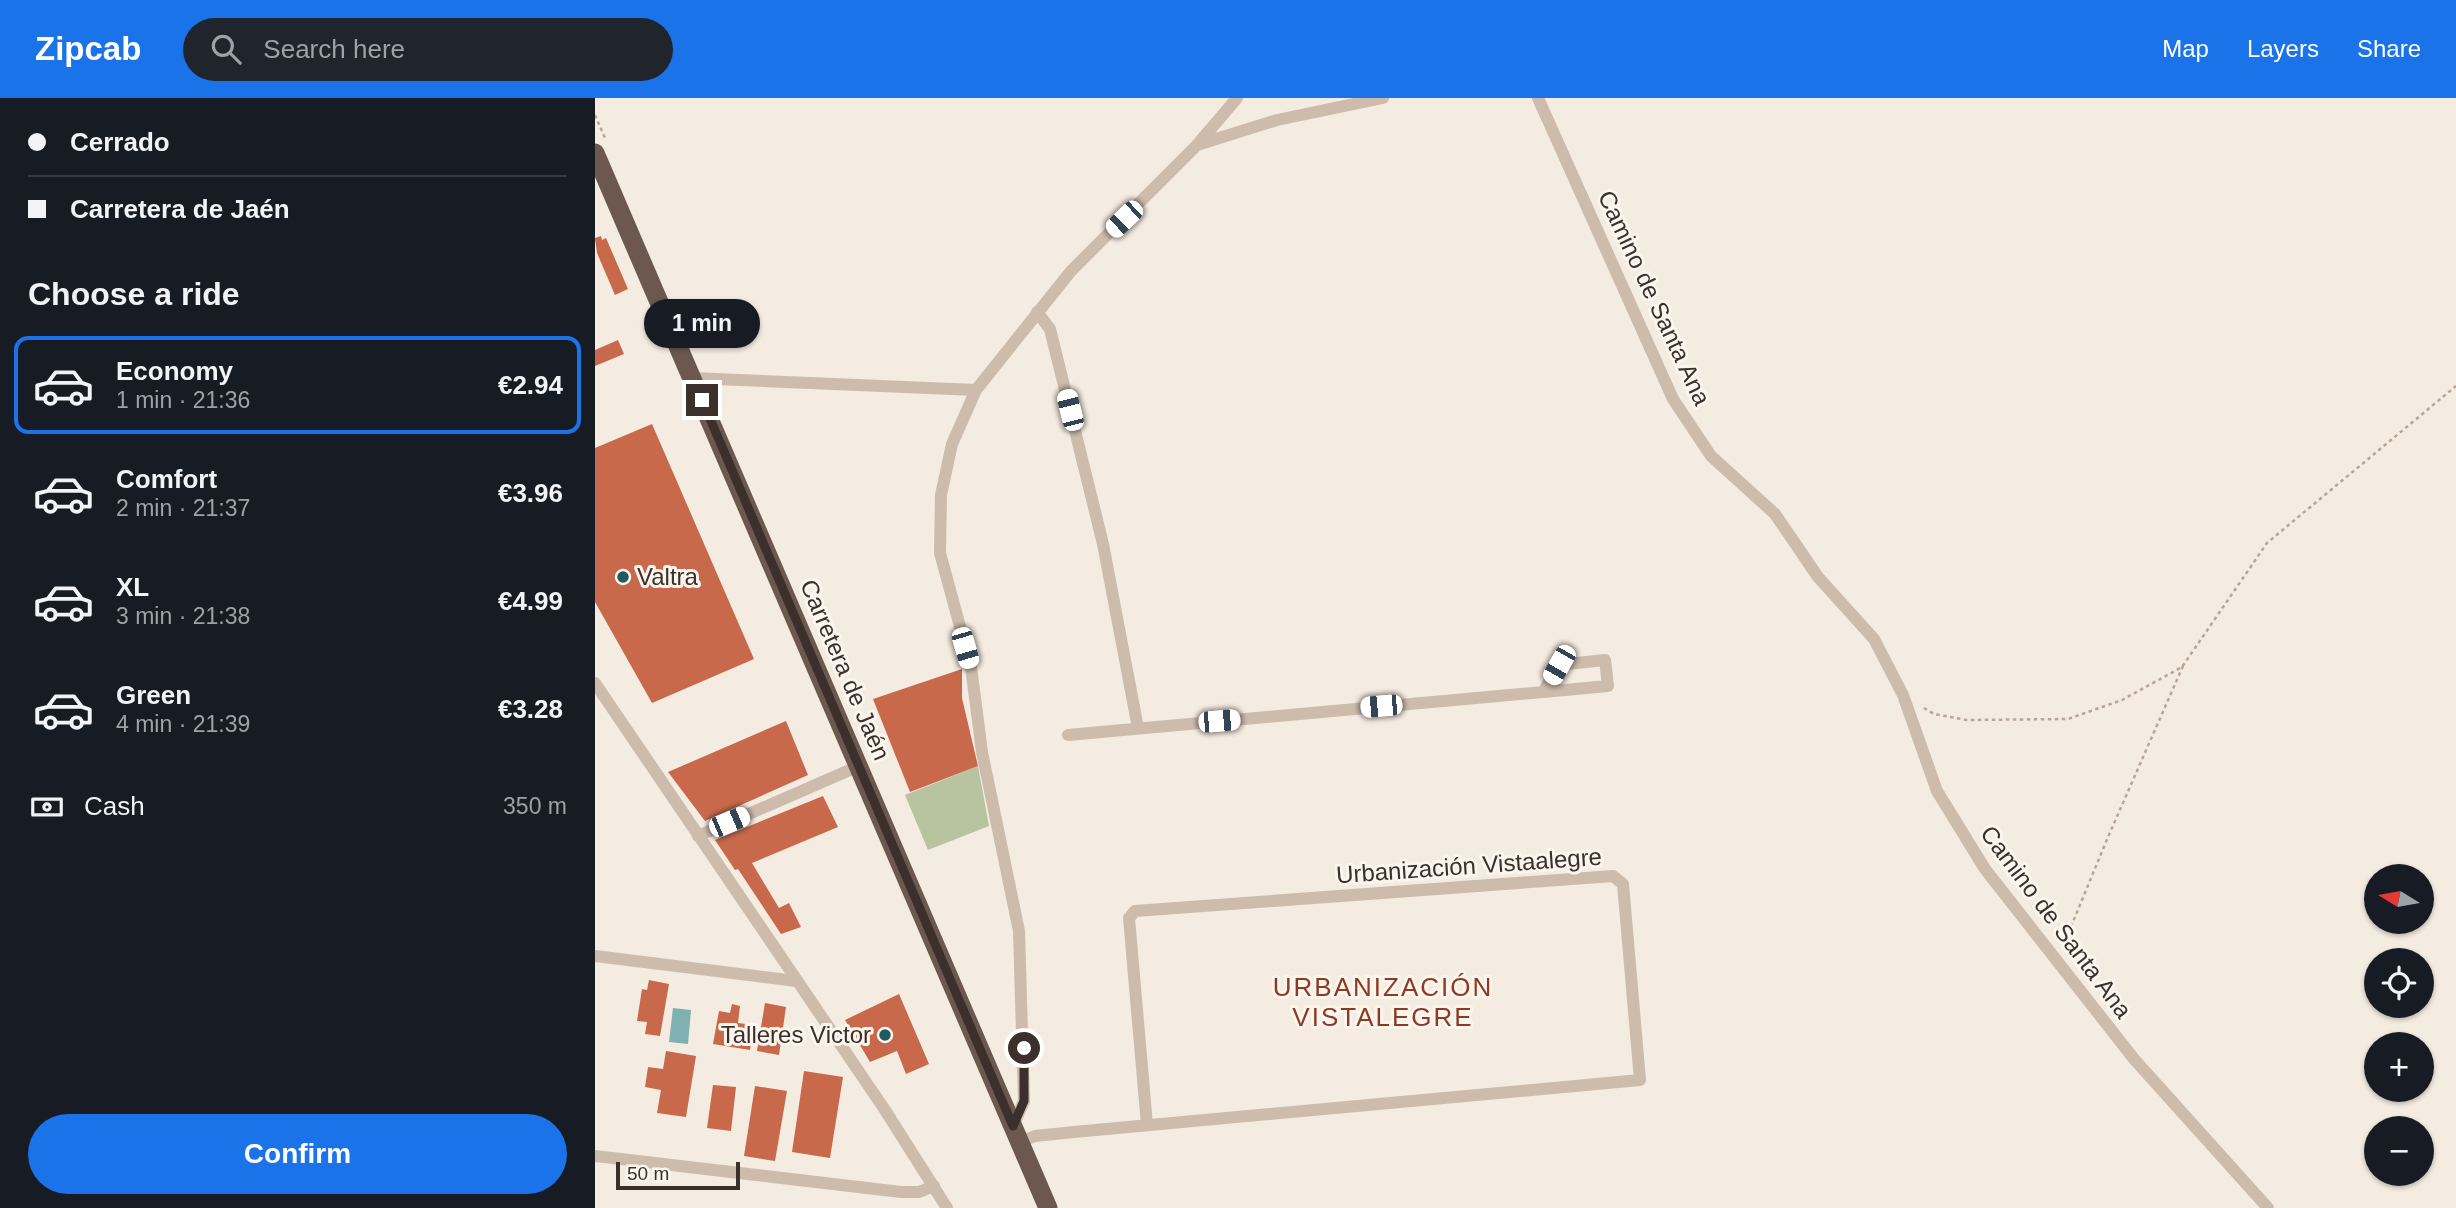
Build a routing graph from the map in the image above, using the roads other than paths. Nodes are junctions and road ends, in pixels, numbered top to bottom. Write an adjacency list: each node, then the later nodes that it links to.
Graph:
1 (1237, 98): 4 (street)
2 (1383, 98): 4 (street)
3 (1538, 98): 23 (street, Camino de Santa Ana)
4 (1197, 145): 6 (street)
5 (595, 153): 7 (highway, Carretera de Jaén)
6 (1037, 312): 8 (street); 11 (street)
7 (692, 378): 8 (street); 13 (highway, Carretera de Jaén)
8 (976, 390): 18 (street)
9 (595, 682): 14 (street)
10 (1543, 692): 10 (street); 11 (street)
11 (1138, 728): 12 (street)
12 (1068, 734)
13 (859, 766): 14 (street); 18 (highway, Carretera de Jaén)
14 (698, 836): 16 (street)
15 (595, 956): 16 (street)
16 (796, 981): 20 (street)
17 (1147, 1125): 17 (street, Urbanización Vistaalegre); 18 (street, Urbanización Vistaalegre)
18 (1016, 1134): 21 (highway, Carretera de Jaén)
19 (595, 1156): 20 (street)
20 (934, 1186): 22 (street)
21 (1041, 1203)
22 (947, 1208)
23 (2268, 1208)

